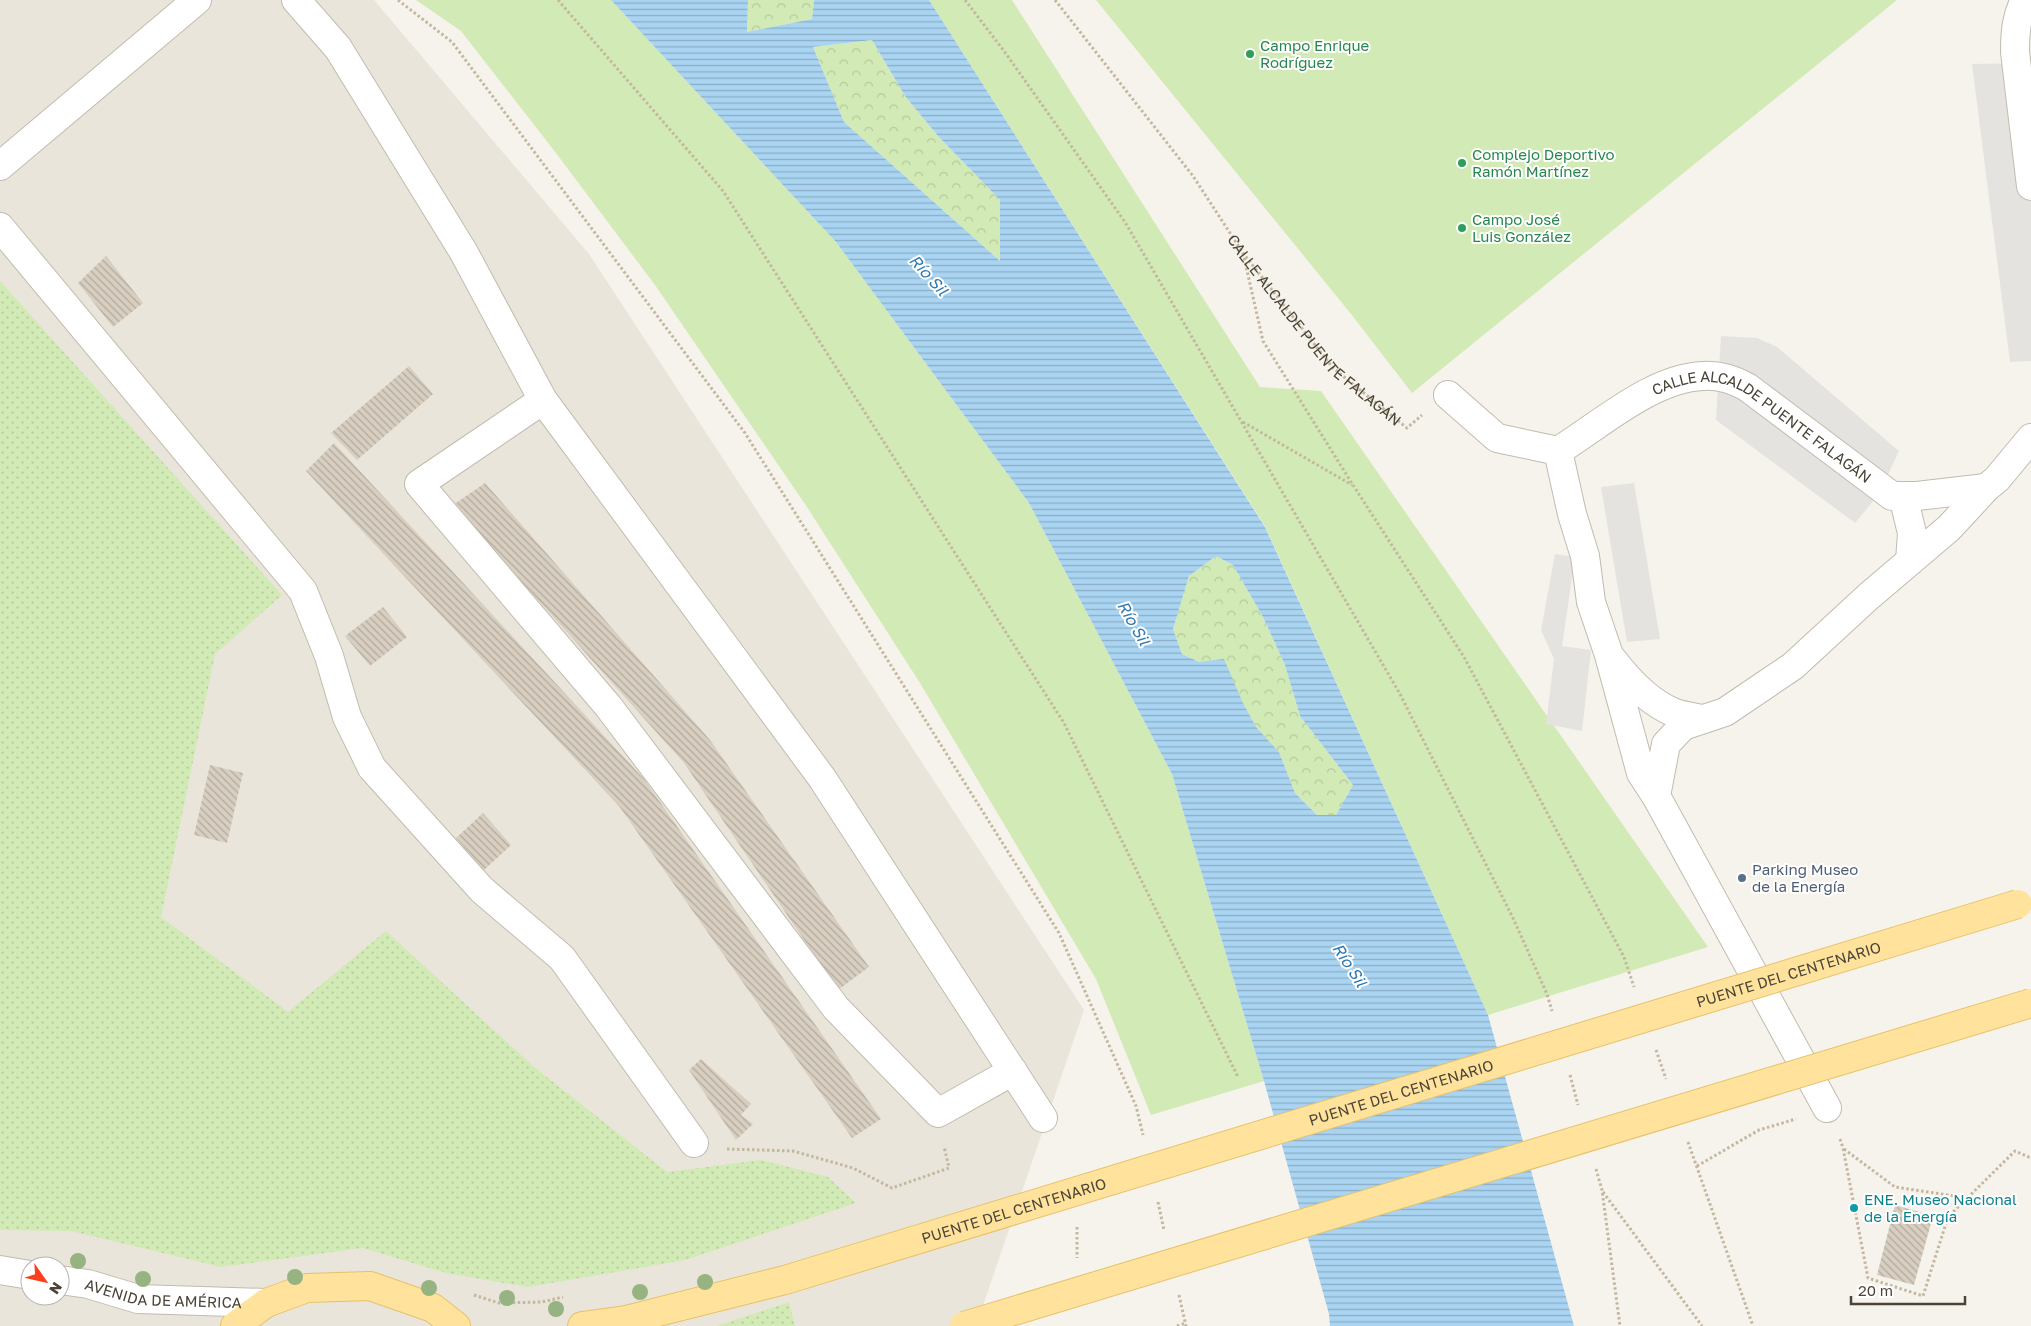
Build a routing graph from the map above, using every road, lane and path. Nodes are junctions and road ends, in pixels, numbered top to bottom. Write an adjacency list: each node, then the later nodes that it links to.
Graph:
1 (197, 0): 10 (street)
2 (296, 0): 15 (street)
3 (398, 0): 41 (path)
4 (558, 0): 33 (path)
5 (965, 0): 16 (path)
6 (1056, 0): 13 (path, CALLE ALCALDE PUENTE FALAGÁN)
7 (2025, 0): 9 (street)
8 (2031, 21): 9 (street)
9 (2015, 52): 11 (street)
10 (0, 166)
11 (2031, 186)
12 (0, 227): 40 (street)
13 (1243, 253): 14 (path, CALLE ALCALDE PUENTE FALAGÁN); 19 (path)
14 (1448, 395): 18 (street)
15 (543, 400): 32 (street); 37 (street)
16 (1241, 421): 19 (path); 29 (path)
17 (2031, 438): 20 (street)
18 (1558, 451): 21 (street, CALLE ALCALDE PUENTE FALAGÁN); 23 (street)
19 (1353, 485): 27 (path)
20 (1986, 488): 21 (street, CALLE ALCALDE PUENTE FALAGÁN); 22 (street)
21 (1903, 496): 22 (street)
22 (1910, 561): 24 (street)
23 (1609, 654): 24 (street); 25 (street)
24 (1702, 720): 25 (street)
25 (1656, 796): 36 (street)
26 (2024, 901): 58 (main road, PUENTE DEL CENTENARIO, bridge)
27 (1636, 993)
28 (2031, 1003): 59 (main road, bridge)
29 (1552, 1013)
30 (1655, 1048): 34 (path)
31 (1568, 1069): 35 (path)
32 (1013, 1072): 37 (street); 38 (street)
33 (1238, 1077)
34 (1668, 1084)
35 (1578, 1106)
36 (1827, 1108): 42 (path); 45 (path)
37 (938, 1112): 40 (path)
38 (1043, 1118)
39 (1687, 1138): 45 (path)
40 (694, 1143)
41 (1144, 1143)
42 (1844, 1148): 47 (path); 47 (path)
43 (2031, 1158): 47 (path)
44 (1594, 1162): 46 (path)
45 (1696, 1166): 63 (path)
46 (1602, 1190): 61 (path); 62 (path)
47 (1968, 1198)
48 (1157, 1200): 49 (path)
49 (1166, 1238)
50 (0, 1270): 51 (street)
51 (20, 1273)
52 (70, 1281): 54 (street, AVENIDA DE AMÉRICA)
53 (1177, 1286): 55 (path)
54 (266, 1303): 56 (main road); 57 (main road)
55 (1186, 1325): 60 (path)
56 (234, 1326)
57 (456, 1326)
58 (582, 1326)
59 (964, 1326)
60 (1177, 1326)
61 (1620, 1326)
62 (1702, 1326)
63 (1753, 1326)

